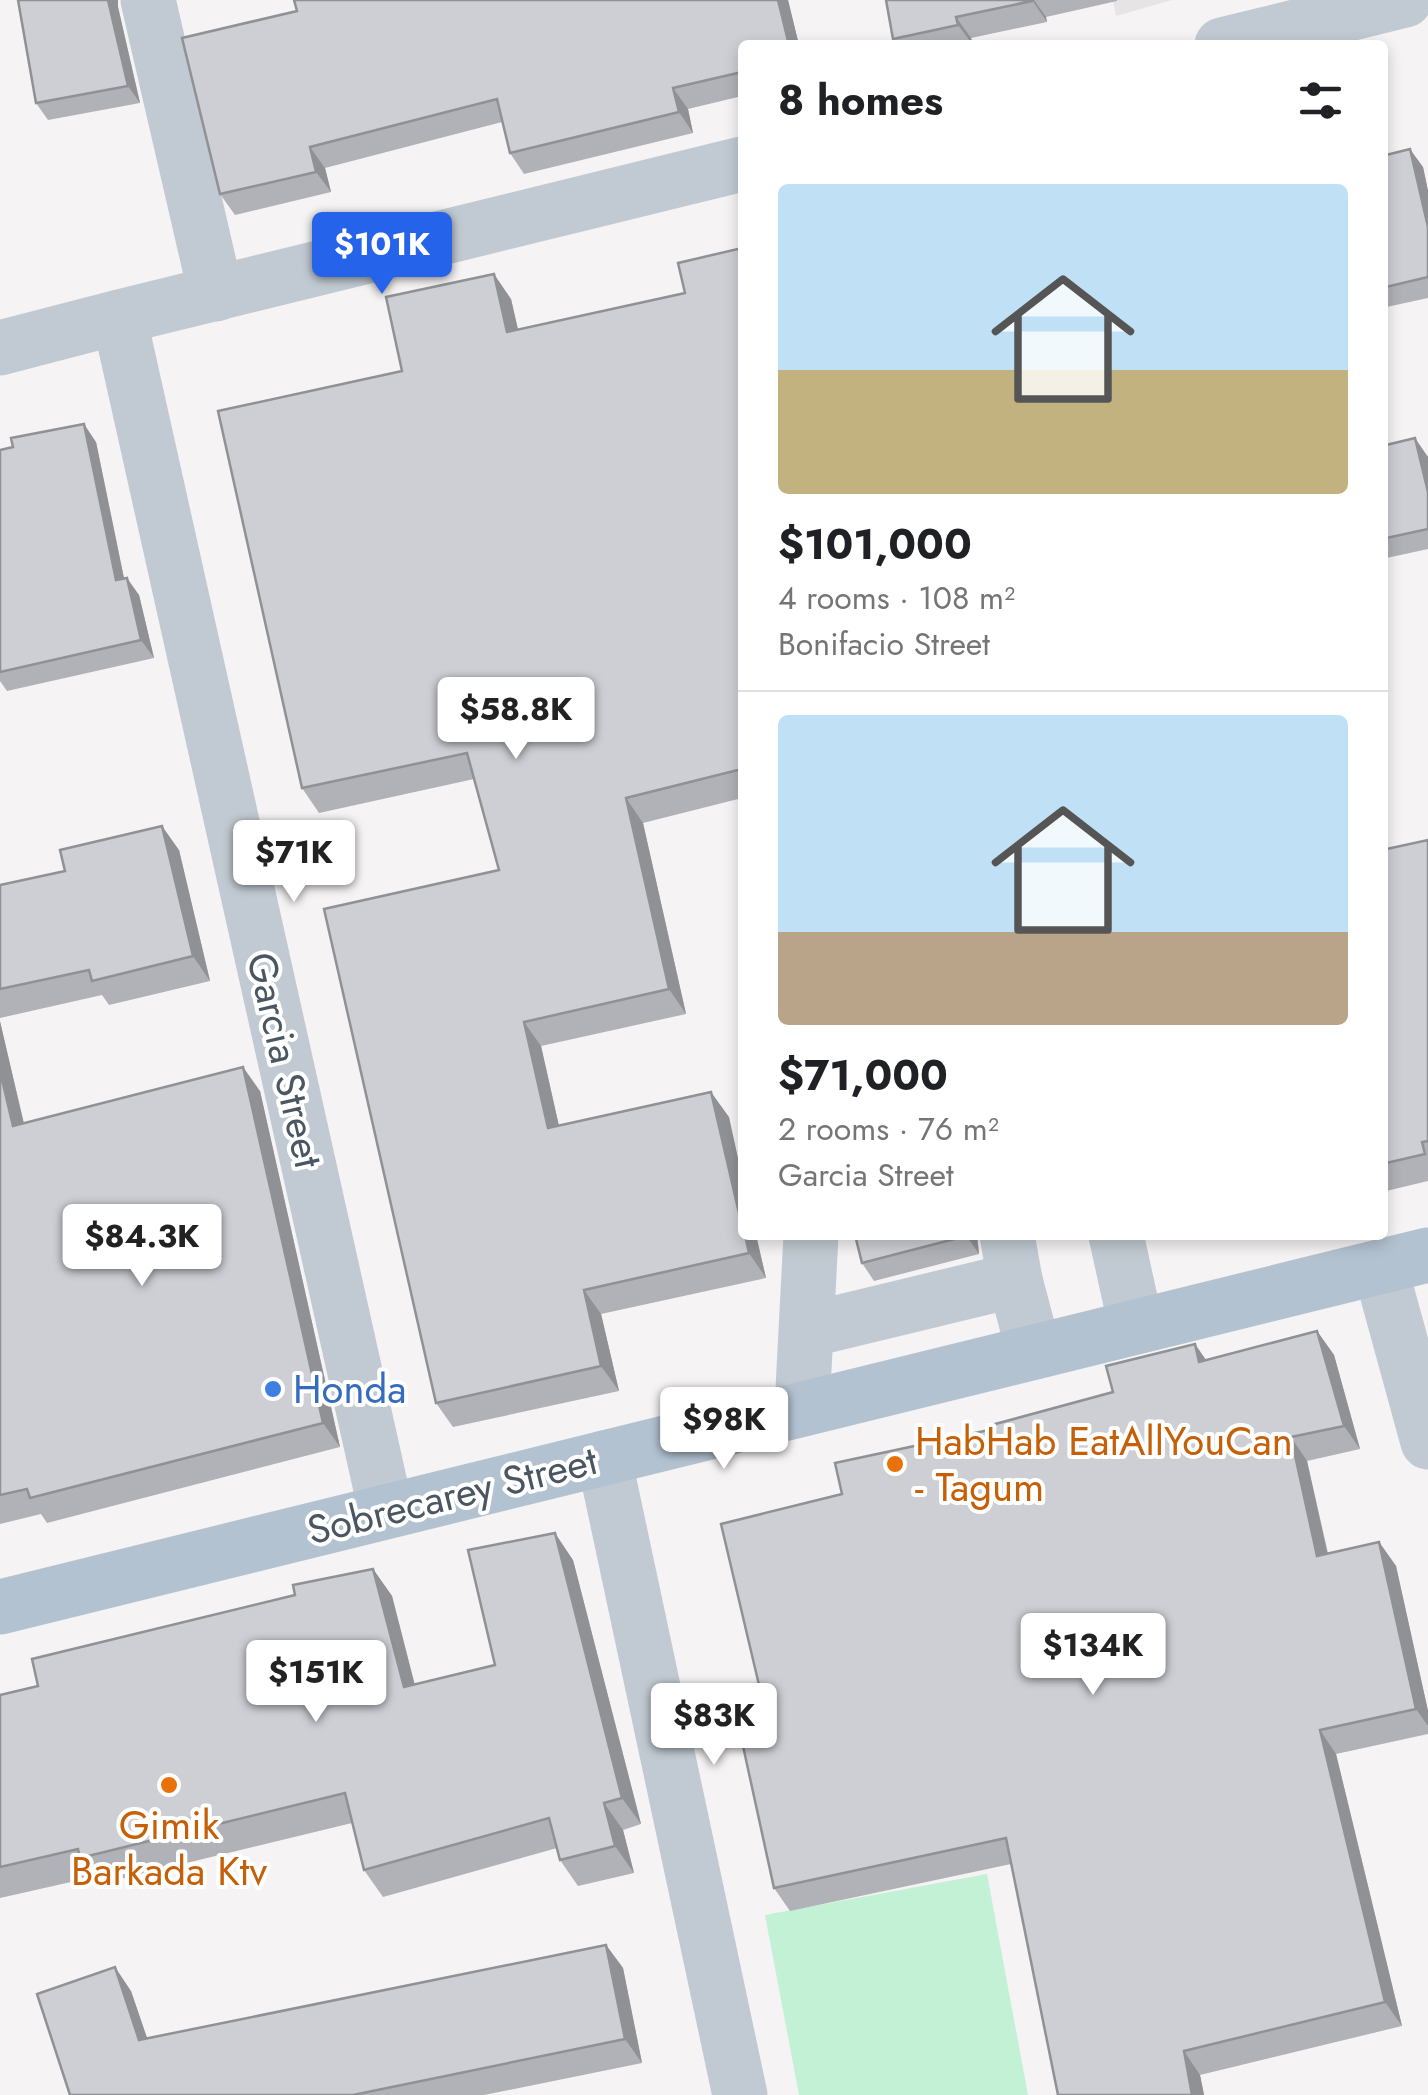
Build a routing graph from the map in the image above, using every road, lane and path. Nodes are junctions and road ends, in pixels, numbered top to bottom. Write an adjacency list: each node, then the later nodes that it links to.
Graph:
1 (148, 0): 5 (street)
2 (1404, 0): 3 (street)
3 (1242, 40)
4 (738, 165): 5 (street)
5 (216, 294): 6 (street)
6 (119, 317): 7 (street); 18 (street, Garcia Street)
7 (0, 348)
8 (811, 1240): 13 (street)
9 (1117, 1240): 12 (street)
10 (1011, 1258): 13 (street); 14 (street)
11 (1404, 1261): 12 (main road, Sobrecarey Street); 16 (street)
12 (1136, 1326): 14 (main road, Sobrecarey Street)
13 (808, 1330): 15 (street)
14 (1034, 1352): 15 (main road, Sobrecarey Street)
15 (802, 1408): 17 (main road, Sobrecarey Street)
16 (1428, 1442)
17 (604, 1458): 18 (main road, Sobrecarey Street); 20 (street)
18 (386, 1511): 19 (main road, Sobrecarey Street)
19 (0, 1606)
20 (740, 2095)

